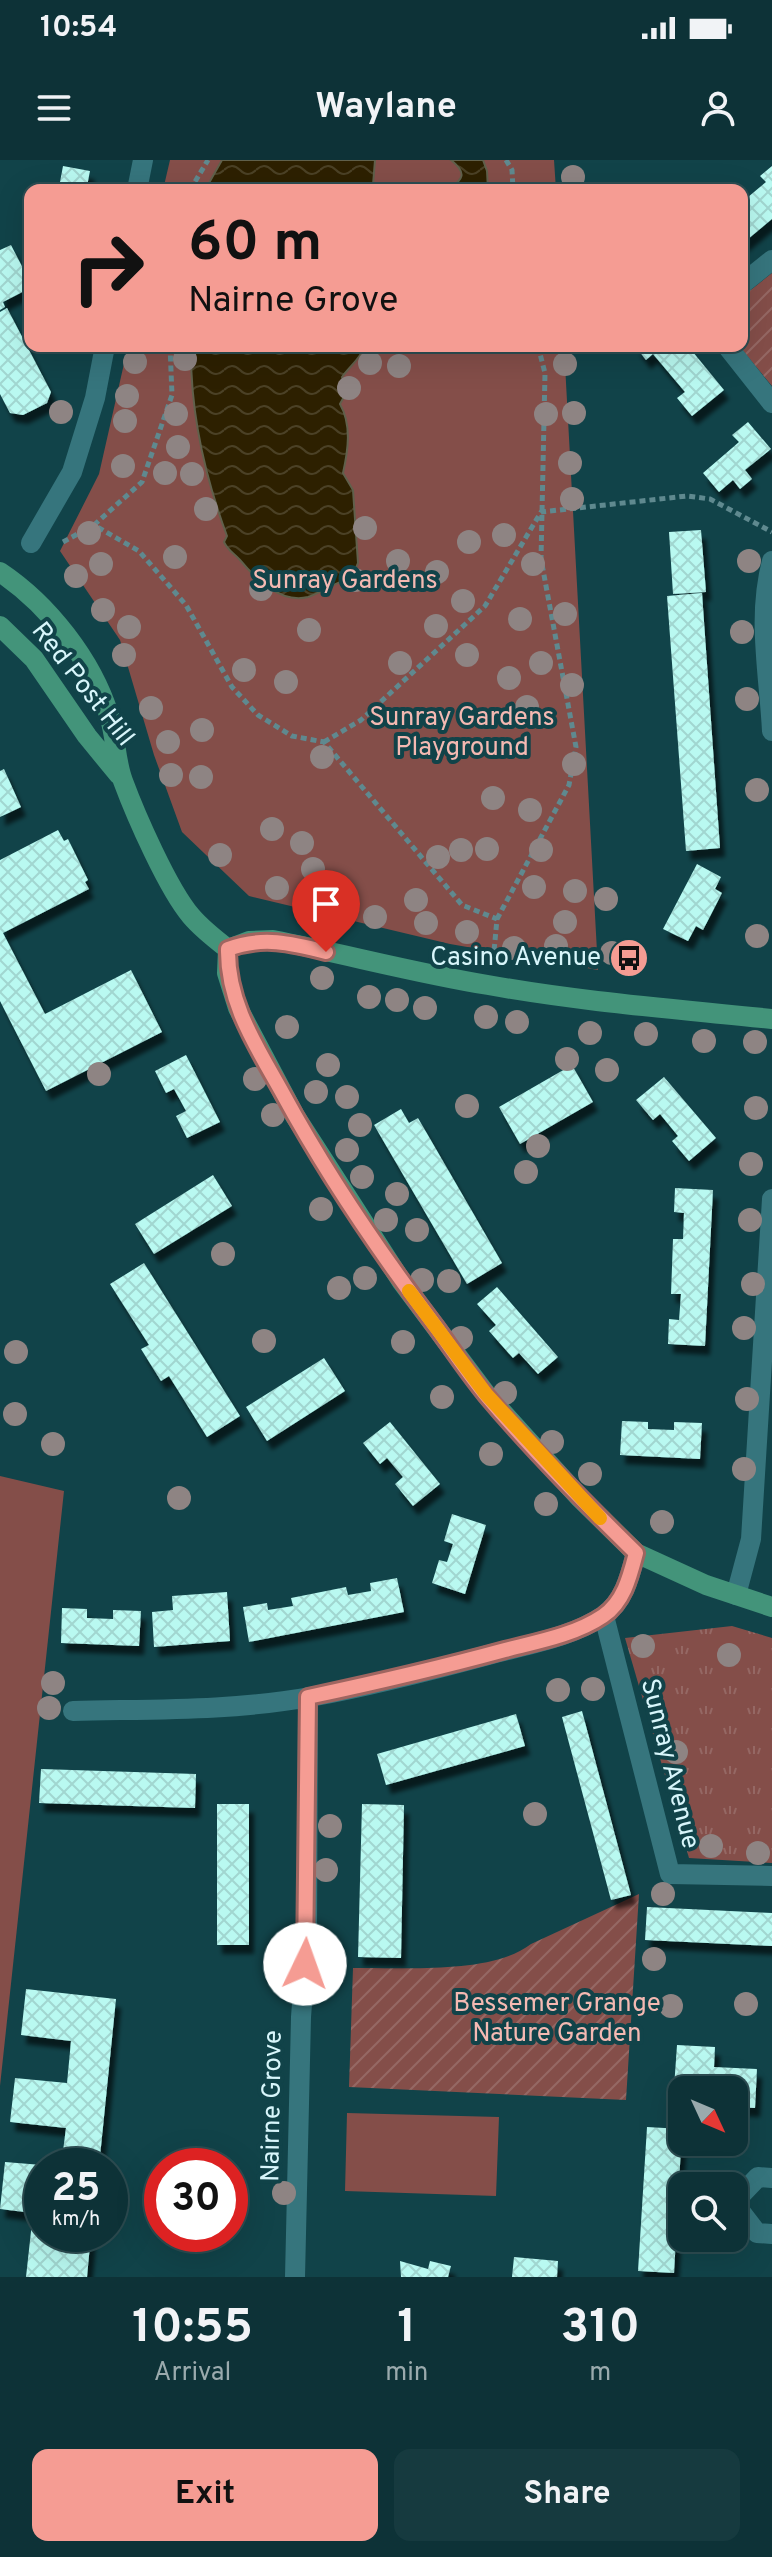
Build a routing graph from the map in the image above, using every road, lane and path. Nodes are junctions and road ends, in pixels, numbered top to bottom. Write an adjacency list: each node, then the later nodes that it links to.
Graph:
1 (143, 160): 4 (street)
2 (208, 160): 5 (path)
3 (506, 160): 6 (path)
4 (138, 184)
5 (194, 184)
6 (513, 184)
7 (772, 260): 8 (street)
8 (748, 279)
9 (104, 352): 17 (street)
10 (170, 352): 15 (path)
11 (540, 352): 14 (path)
12 (732, 352): 13 (street)
13 (772, 403)
14 (541, 512): 16 (path); 23 (path); 25 (path)
15 (94, 525): 18 (path); 23 (path)
16 (772, 532)
17 (31, 543)
18 (52, 547)
19 (772, 561): 22 (street)
20 (0, 572): 24 (street, Red Post Hill)
21 (0, 626): 24 (street, Red Post Hill)
22 (772, 731)
23 (324, 742): 25 (path)
24 (122, 778): 26 (street, Red Post Hill)
25 (497, 919): 27 (path)
26 (228, 949): 27 (street); 30 (street)
27 (491, 986): 28 (street)
28 (772, 1019)
29 (772, 1199): 31 (street)
30 (636, 1553): 31 (street); 33 (street)
31 (736, 1595): 32 (street)
32 (772, 1607)
33 (604, 1616): 34 (street); 36 (street, Sunray Avenue)
34 (308, 1697): 35 (street); 41 (street, Nairne Grove)
35 (73, 1711)
36 (772, 1876)
37 (772, 2178): 38 (street)
38 (748, 2188)
39 (748, 2221): 40 (street)
40 (772, 2234)
41 (295, 2277)

